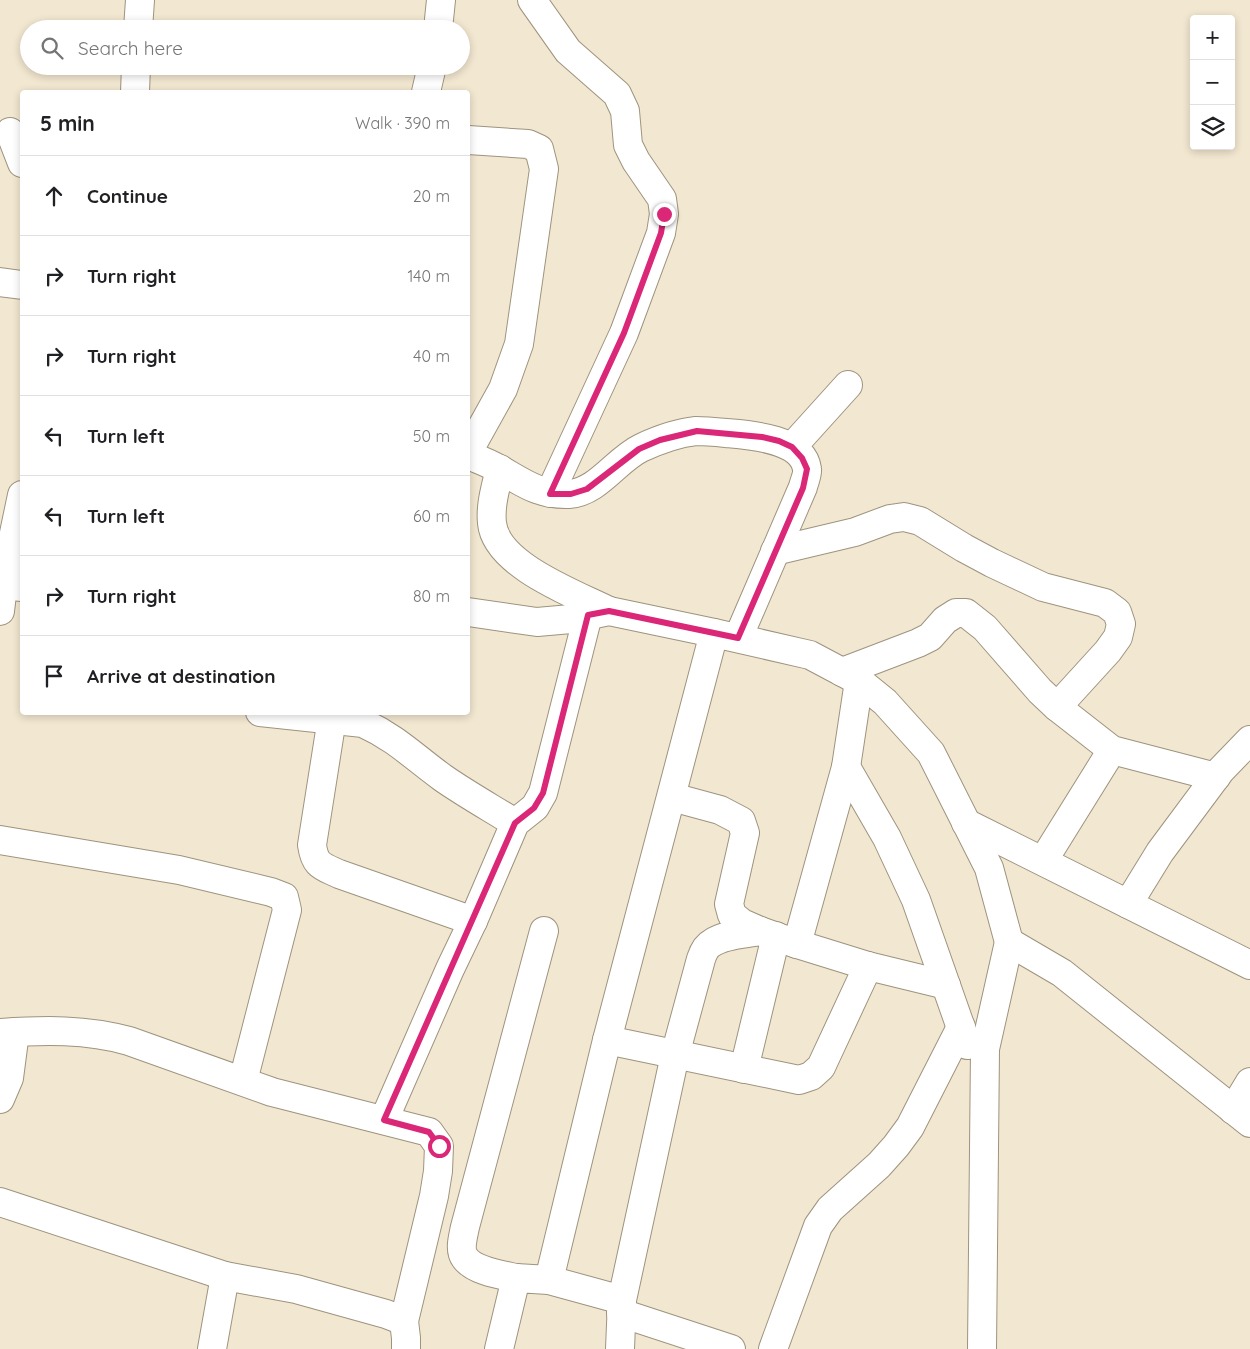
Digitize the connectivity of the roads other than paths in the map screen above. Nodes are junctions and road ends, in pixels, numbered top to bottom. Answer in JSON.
{"nodes":[{"id":1,"x":140,"y":0,"type":"edge"},
{"id":2,"x":441,"y":0,"type":"edge"},
{"id":3,"x":532,"y":0,"type":"edge"},
{"id":4,"x":139,"y":20,"type":"edge"},
{"id":5,"x":439,"y":20,"type":"edge"},
{"id":6,"x":136,"y":75,"type":"edge"},
{"id":7,"x":430,"y":75,"type":"edge"},
{"id":8,"x":135,"y":90,"type":"edge"},
{"id":9,"x":426,"y":90,"type":"edge"},
{"id":10,"x":11,"y":132,"type":"edge"},
{"id":11,"x":470,"y":140,"type":"edge"},
{"id":12,"x":20,"y":157,"type":"edge"},
{"id":13,"x":0,"y":282,"type":"edge"},
{"id":14,"x":20,"y":285,"type":"edge"},
{"id":15,"x":848,"y":385,"type":"dead end"},
{"id":16,"x":792,"y":447,"type":"junction"},
{"id":17,"x":470,"y":450,"type":"edge"},
{"id":18,"x":470,"y":455,"type":"edge"},
{"id":19,"x":500,"y":469,"type":"junction"},
{"id":20,"x":550,"y":494,"type":"junction"},
{"id":21,"x":20,"y":507,"type":"edge"},
{"id":22,"x":776,"y":551,"type":"junction"},
{"id":23,"x":6,"y":592,"type":"edge"},
{"id":24,"x":470,"y":612,"type":"edge"},
{"id":25,"x":598,"y":613,"type":"junction"},
{"id":26,"x":726,"y":635,"type":"junction"},
{"id":27,"x":850,"y":676,"type":"junction"},
{"id":28,"x":1057,"y":707,"type":"junction"},
{"id":29,"x":314,"y":715,"type":"edge"},
{"id":30,"x":332,"y":716,"type":"edge"},
{"id":31,"x":1250,"y":740,"type":"edge"},
{"id":32,"x":1112,"y":750,"type":"junction"},
{"id":33,"x":846,"y":768,"type":"junction"},
{"id":34,"x":1216,"y":777,"type":"junction"},
{"id":35,"x":672,"y":797,"type":"junction"},
{"id":36,"x":515,"y":823,"type":"junction"},
{"id":37,"x":966,"y":823,"type":"junction"},
{"id":38,"x":0,"y":840,"type":"edge"},
{"id":39,"x":1043,"y":861,"type":"junction"},
{"id":40,"x":1128,"y":904,"type":"junction"},
{"id":41,"x":473,"y":922,"type":"junction"},
{"id":42,"x":544,"y":931,"type":"dead end"},
{"id":43,"x":777,"y":937,"type":"junction"},
{"id":44,"x":1008,"y":942,"type":"junction"},
{"id":45,"x":1248,"y":960,"type":"edge"},
{"id":46,"x":868,"y":966,"type":"junction"},
{"id":47,"x":946,"y":985,"type":"junction"},
{"id":48,"x":961,"y":1028,"type":"junction"},
{"id":49,"x":7,"y":1033,"type":"edge"},
{"id":50,"x":607,"y":1040,"type":"junction"},
{"id":51,"x":675,"y":1055,"type":"junction"},
{"id":52,"x":744,"y":1070,"type":"junction"},
{"id":53,"x":243,"y":1081,"type":"junction"},
{"id":54,"x":1250,"y":1082,"type":"edge"},
{"id":55,"x":0,"y":1099,"type":"edge"},
{"id":56,"x":985,"y":1105,"type":"junction"},
{"id":57,"x":1241,"y":1117,"type":"edge"},
{"id":58,"x":384,"y":1120,"type":"junction"},
{"id":59,"x":0,"y":1202,"type":"edge"},
{"id":60,"x":225,"y":1276,"type":"junction"},
{"id":61,"x":516,"y":1278,"type":"junction"},
{"id":62,"x":549,"y":1280,"type":"junction"},
{"id":63,"x":622,"y":1307,"type":"junction"},
{"id":64,"x":404,"y":1321,"type":"junction"},
{"id":65,"x":212,"y":1349,"type":"edge"},
{"id":66,"x":406,"y":1349,"type":"edge"},
{"id":67,"x":499,"y":1349,"type":"edge"},
{"id":68,"x":620,"y":1349,"type":"edge"},
{"id":69,"x":731,"y":1349,"type":"edge"},
{"id":70,"x":773,"y":1349,"type":"edge"},
{"id":71,"x":982,"y":1349,"type":"edge"}],
"edges":[{"from":1,"to":4,"type":"street"},
{"from":2,"to":5,"type":"street"},
{"from":3,"to":20,"type":"street"},
{"from":6,"to":8,"type":"street"},
{"from":7,"to":9,"type":"street"},
{"from":10,"to":12,"type":"street"},
{"from":11,"to":17,"type":"street"},
{"from":13,"to":14,"type":"street"},
{"from":15,"to":16,"type":"street"},
{"from":16,"to":20,"type":"street"},
{"from":16,"to":22,"type":"street"},
{"from":18,"to":19,"type":"street"},
{"from":19,"to":20,"type":"street"},
{"from":19,"to":25,"type":"street"},
{"from":21,"to":23,"type":"street"},
{"from":22,"to":26,"type":"street"},
{"from":22,"to":28,"type":"street"},
{"from":24,"to":25,"type":"street"},
{"from":25,"to":26,"type":"street"},
{"from":25,"to":36,"type":"street"},
{"from":26,"to":27,"type":"street"},
{"from":26,"to":35,"type":"street"},
{"from":27,"to":28,"type":"street"},
{"from":27,"to":33,"type":"street"},
{"from":27,"to":37,"type":"street"},
{"from":28,"to":32,"type":"street"},
{"from":29,"to":30,"type":"street"},
{"from":30,"to":36,"type":"street"},
{"from":30,"to":41,"type":"street"},
{"from":31,"to":34,"type":"street"},
{"from":32,"to":34,"type":"street"},
{"from":32,"to":39,"type":"street"},
{"from":33,"to":43,"type":"street"},
{"from":33,"to":47,"type":"street"},
{"from":34,"to":40,"type":"street"},
{"from":35,"to":43,"type":"street"},
{"from":35,"to":50,"type":"street"},
{"from":36,"to":41,"type":"street"},
{"from":37,"to":39,"type":"street"},
{"from":37,"to":44,"type":"street"},
{"from":38,"to":53,"type":"street"},
{"from":39,"to":40,"type":"street"},
{"from":40,"to":45,"type":"street"},
{"from":41,"to":58,"type":"street"},
{"from":42,"to":61,"type":"street"},
{"from":43,"to":46,"type":"street"},
{"from":43,"to":51,"type":"street"},
{"from":43,"to":52,"type":"street"},
{"from":44,"to":56,"type":"street"},
{"from":44,"to":57,"type":"street"},
{"from":46,"to":47,"type":"street"},
{"from":46,"to":52,"type":"street"},
{"from":47,"to":48,"type":"street"},
{"from":48,"to":56,"type":"street"},
{"from":48,"to":70,"type":"street"},
{"from":49,"to":53,"type":"street"},
{"from":49,"to":55,"type":"street"},
{"from":50,"to":51,"type":"street"},
{"from":50,"to":62,"type":"street"},
{"from":51,"to":52,"type":"street"},
{"from":51,"to":63,"type":"street"},
{"from":53,"to":58,"type":"street"},
{"from":54,"to":57,"type":"street"},
{"from":56,"to":71,"type":"street"},
{"from":58,"to":64,"type":"street"},
{"from":59,"to":60,"type":"street"},
{"from":60,"to":64,"type":"street"},
{"from":60,"to":65,"type":"street"},
{"from":61,"to":62,"type":"street"},
{"from":61,"to":67,"type":"street"},
{"from":62,"to":63,"type":"street"},
{"from":63,"to":68,"type":"street"},
{"from":63,"to":69,"type":"street"},
{"from":64,"to":66,"type":"street"}]}
